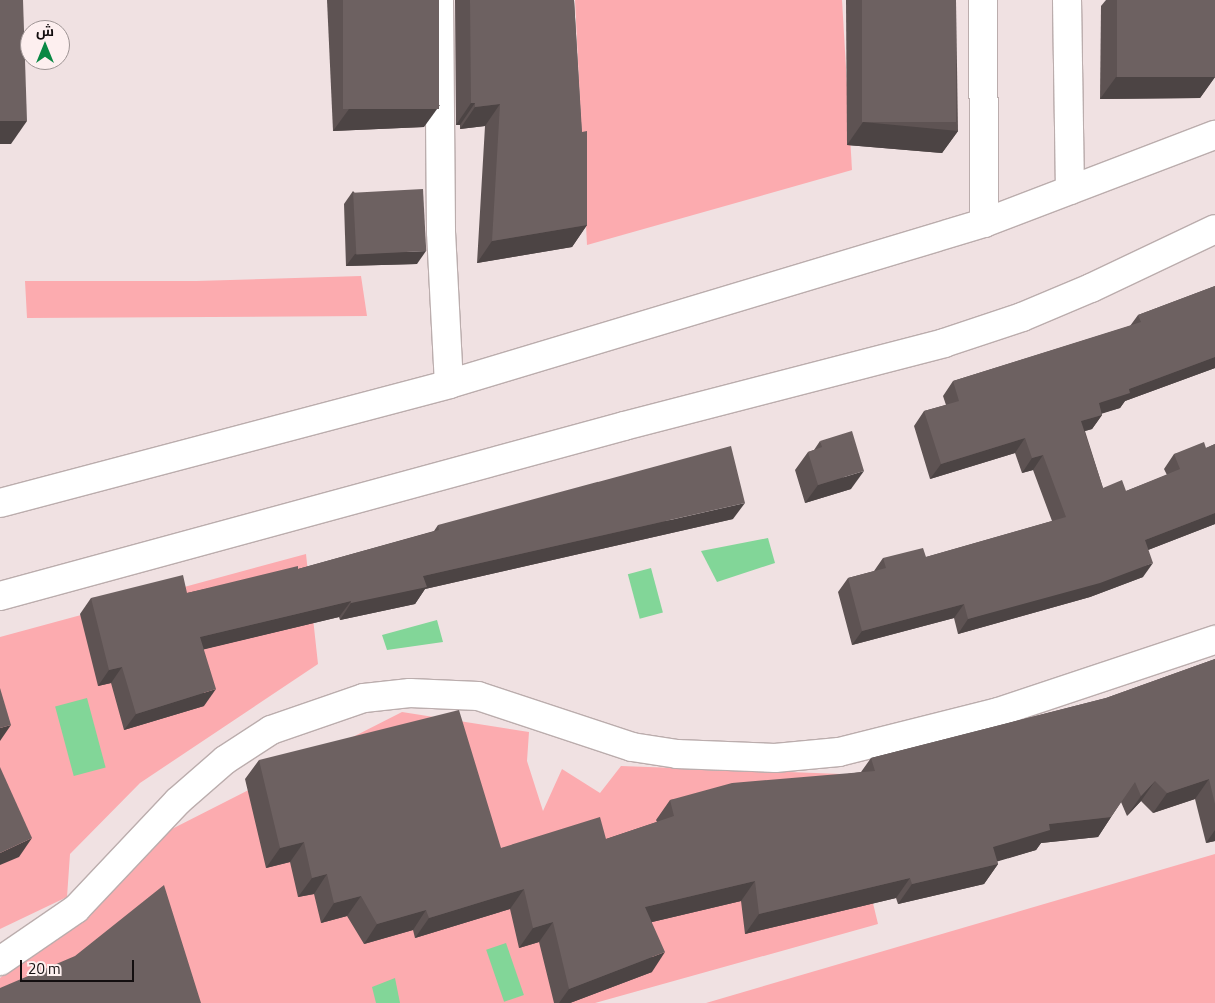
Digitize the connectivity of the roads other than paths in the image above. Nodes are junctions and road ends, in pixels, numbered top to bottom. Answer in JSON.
{"nodes":[{"id":1,"x":439,"y":0,"type":"edge"},
{"id":2,"x":983,"y":0,"type":"edge"},
{"id":3,"x":1067,"y":0,"type":"edge"},
{"id":4,"x":1215,"y":135,"type":"edge"},
{"id":5,"x":1070,"y":190,"type":"junction"},
{"id":6,"x":984,"y":223,"type":"junction"},
{"id":7,"x":1215,"y":228,"type":"edge"},
{"id":8,"x":449,"y":384,"type":"junction"},
{"id":9,"x":0,"y":503,"type":"edge"},
{"id":10,"x":0,"y":596,"type":"edge"},
{"id":11,"x":1215,"y":640,"type":"edge"},
{"id":12,"x":0,"y":961,"type":"edge"}],
"edges":[{"from":1,"to":8,"type":"street"},
{"from":2,"to":6,"type":"street"},
{"from":3,"to":5,"type":"street"},
{"from":4,"to":5,"type":"street"},
{"from":5,"to":6,"type":"street"},
{"from":6,"to":8,"type":"street"},
{"from":7,"to":10,"type":"street"},
{"from":8,"to":9,"type":"street"},
{"from":11,"to":12,"type":"street"}]}
